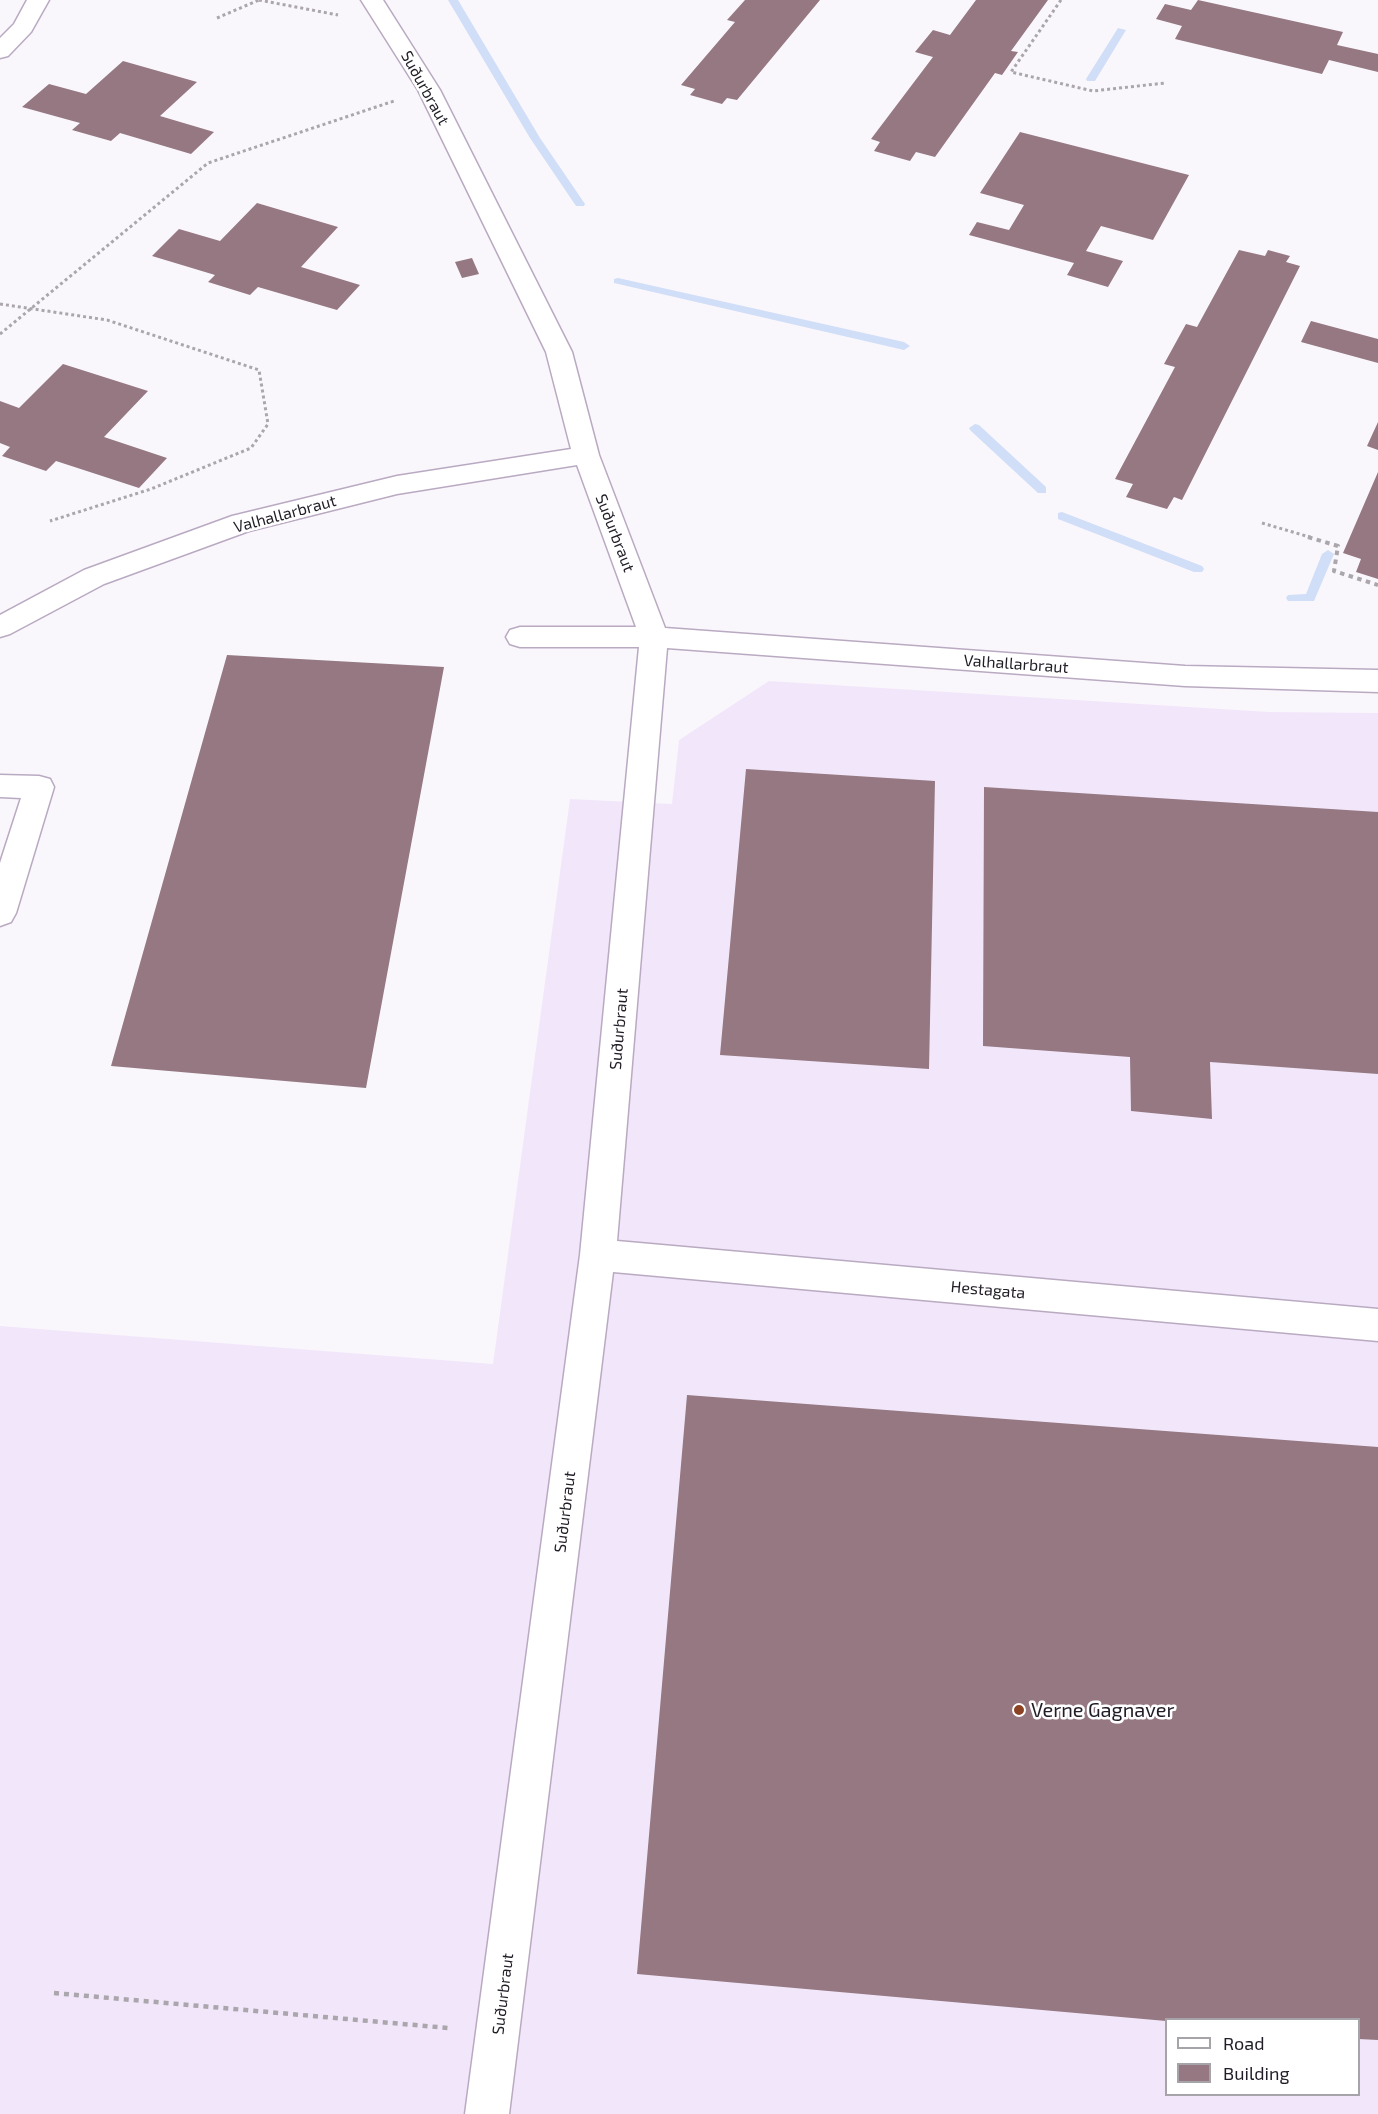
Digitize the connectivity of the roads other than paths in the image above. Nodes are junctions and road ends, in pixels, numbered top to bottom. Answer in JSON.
{"nodes":[{"id":1,"x":38,"y":0,"type":"edge"},
{"id":2,"x":372,"y":0,"type":"edge"},
{"id":3,"x":0,"y":51,"type":"edge"},
{"id":4,"x":586,"y":455,"type":"junction"},
{"id":5,"x":0,"y":627,"type":"edge"},
{"id":6,"x":654,"y":637,"type":"junction"},
{"id":7,"x":520,"y":638,"type":"dead end"},
{"id":8,"x":1378,"y":681,"type":"edge"},
{"id":9,"x":0,"y":786,"type":"edge"},
{"id":10,"x":0,"y":913,"type":"edge"},
{"id":11,"x":598,"y":1255,"type":"junction"},
{"id":12,"x":1378,"y":1324,"type":"edge"},
{"id":13,"x":487,"y":2114,"type":"edge"}],
"edges":[{"from":1,"to":3,"type":"street"},
{"from":2,"to":4,"type":"street","name":"Suðurbraut"},
{"from":4,"to":5,"type":"street","name":"Valhallarbraut"},
{"from":4,"to":6,"type":"street","name":"Suðurbraut"},
{"from":6,"to":7,"type":"street","name":"Valhallarbraut"},
{"from":6,"to":8,"type":"street","name":"Valhallarbraut"},
{"from":6,"to":11,"type":"street","name":"Suðurbraut"},
{"from":9,"to":10,"type":"street"},
{"from":11,"to":12,"type":"street","name":"Hestagata"},
{"from":11,"to":13,"type":"street","name":"Suðurbraut"}]}
